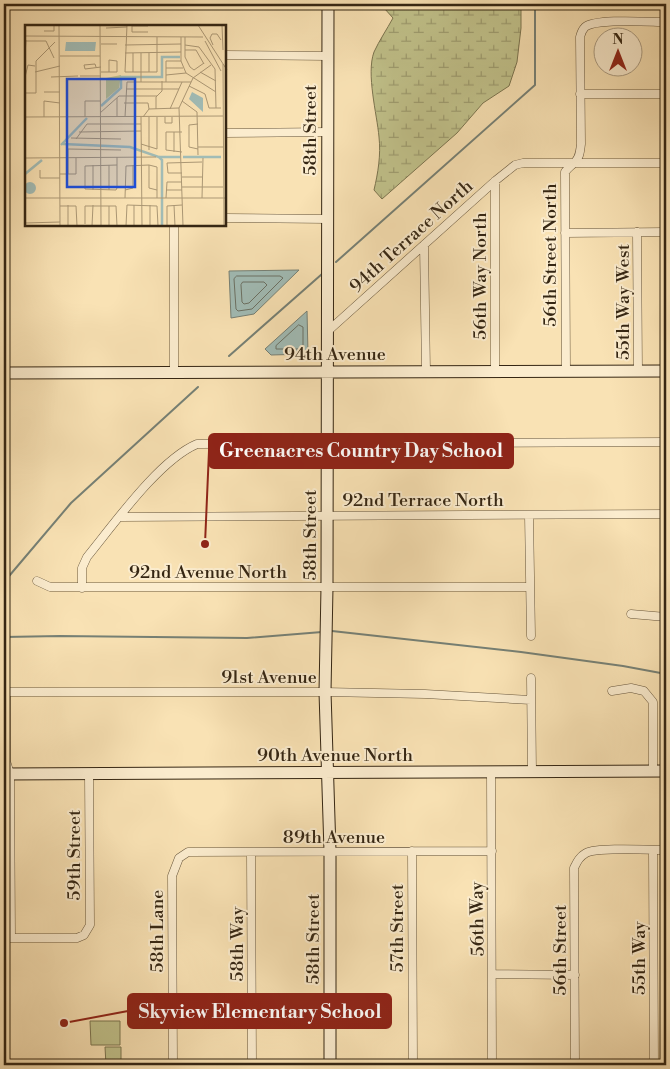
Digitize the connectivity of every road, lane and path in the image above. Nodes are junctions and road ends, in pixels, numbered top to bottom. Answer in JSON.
{"nodes":[{"id":1,"x":328,"y":4,"type":"edge"},
{"id":2,"x":666,"y":22,"type":"edge"},
{"id":3,"x":226,"y":55,"type":"edge"},
{"id":4,"x":328,"y":56,"type":"junction"},
{"id":5,"x":580,"y":94,"type":"junction"},
{"id":6,"x":666,"y":94,"type":"edge"},
{"id":7,"x":328,"y":132,"type":"junction"},
{"id":8,"x":226,"y":133,"type":"edge"},
{"id":9,"x":574,"y":163,"type":"junction"},
{"id":10,"x":666,"y":163,"type":"edge"},
{"id":11,"x":495,"y":181,"type":"junction"},
{"id":12,"x":226,"y":218,"type":"edge"},
{"id":13,"x":328,"y":219,"type":"junction"},
{"id":14,"x":174,"y":226,"type":"edge"},
{"id":15,"x":637,"y":232,"type":"junction"},
{"id":16,"x":666,"y":232,"type":"edge"},
{"id":17,"x":565,"y":233,"type":"junction"},
{"id":18,"x":424,"y":246,"type":"junction"},
{"id":19,"x":328,"y":330,"type":"junction"},
{"id":20,"x":666,"y":370,"type":"edge"},
{"id":21,"x":328,"y":371,"type":"junction"},
{"id":22,"x":426,"y":371,"type":"junction"},
{"id":23,"x":495,"y":371,"type":"junction"},
{"id":24,"x":566,"y":371,"type":"junction"},
{"id":25,"x":638,"y":371,"type":"junction"},
{"id":26,"x":174,"y":372,"type":"junction"},
{"id":27,"x":4,"y":373,"type":"edge"},
{"id":28,"x":666,"y":442,"type":"edge"},
{"id":29,"x":327,"y":443,"type":"junction"},
{"id":30,"x":666,"y":514,"type":"edge"},
{"id":31,"x":529,"y":515,"type":"junction"},
{"id":32,"x":327,"y":516,"type":"junction"},
{"id":33,"x":120,"y":517,"type":"junction"},
{"id":34,"x":37,"y":581,"type":"dead end"},
{"id":35,"x":530,"y":586,"type":"junction"},
{"id":36,"x":327,"y":587,"type":"junction"},
{"id":37,"x":82,"y":588,"type":"junction"},
{"id":38,"x":631,"y":614,"type":"dead end"},
{"id":39,"x":666,"y":617,"type":"edge"},
{"id":40,"x":531,"y":636,"type":"dead end"},
{"id":41,"x":531,"y":678,"type":"dead end"},
{"id":42,"x":612,"y":691,"type":"dead end"},
{"id":43,"x":325,"y":692,"type":"junction"},
{"id":44,"x":531,"y":700,"type":"junction"},
{"id":45,"x":653,"y":771,"type":"junction"},
{"id":46,"x":666,"y":771,"type":"edge"},
{"id":47,"x":491,"y":772,"type":"junction"},
{"id":48,"x":532,"y":772,"type":"junction"},
{"id":49,"x":328,"y":773,"type":"junction"},
{"id":50,"x":7,"y":774,"type":"edge"},
{"id":51,"x":89,"y":774,"type":"junction"},
{"id":52,"x":653,"y":850,"type":"junction"},
{"id":53,"x":666,"y":850,"type":"edge"},
{"id":54,"x":330,"y":851,"type":"junction"},
{"id":55,"x":492,"y":851,"type":"junction"},
{"id":56,"x":251,"y":852,"type":"junction"},
{"id":57,"x":412,"y":852,"type":"junction"},
{"id":58,"x":179,"y":858,"type":"joint"},
{"id":59,"x":7,"y":938,"type":"edge"},
{"id":60,"x":493,"y":974,"type":"junction"},
{"id":61,"x":575,"y":976,"type":"junction"},
{"id":62,"x":173,"y":1065,"type":"edge"},
{"id":63,"x":252,"y":1065,"type":"edge"},
{"id":64,"x":330,"y":1065,"type":"edge"},
{"id":65,"x":413,"y":1065,"type":"edge"},
{"id":66,"x":492,"y":1065,"type":"edge"},
{"id":67,"x":575,"y":1065,"type":"edge"},
{"id":68,"x":654,"y":1065,"type":"edge"}],
"edges":[{"from":1,"to":4,"type":"street","name":"58th Street"},
{"from":2,"to":5,"type":"street","name":"56th Street North"},
{"from":3,"to":4,"type":"street"},
{"from":4,"to":7,"type":"street","name":"58th Street"},
{"from":5,"to":6,"type":"street"},
{"from":5,"to":9,"type":"street","name":"56th Street North"},
{"from":7,"to":8,"type":"street"},
{"from":7,"to":13,"type":"street","name":"58th Street"},
{"from":9,"to":10,"type":"street"},
{"from":9,"to":11,"type":"street","name":"94th Terrace North"},
{"from":9,"to":17,"type":"street","name":"56th Street North"},
{"from":11,"to":18,"type":"street","name":"94th Terrace North"},
{"from":11,"to":23,"type":"street","name":"56th Way North"},
{"from":12,"to":13,"type":"street"},
{"from":13,"to":19,"type":"street","name":"58th Street"},
{"from":14,"to":26,"type":"street"},
{"from":15,"to":16,"type":"street"},
{"from":15,"to":17,"type":"street"},
{"from":15,"to":25,"type":"street","name":"55th Way West"},
{"from":17,"to":24,"type":"street","name":"56th Street North"},
{"from":18,"to":19,"type":"street","name":"94th Terrace North"},
{"from":18,"to":22,"type":"street"},
{"from":19,"to":21,"type":"street","name":"58th Street"},
{"from":20,"to":25,"type":"street","name":"94th Avenue"},
{"from":21,"to":22,"type":"street","name":"94th Avenue"},
{"from":21,"to":26,"type":"street","name":"94th Avenue"},
{"from":21,"to":29,"type":"street","name":"58th Street"},
{"from":22,"to":23,"type":"street","name":"94th Avenue"},
{"from":23,"to":24,"type":"street","name":"94th Avenue"},
{"from":24,"to":25,"type":"street","name":"94th Avenue"},
{"from":26,"to":27,"type":"street","name":"94th Avenue"},
{"from":28,"to":29,"type":"street"},
{"from":29,"to":32,"type":"street","name":"58th Street"},
{"from":29,"to":33,"type":"street"},
{"from":30,"to":31,"type":"street","name":"92nd Terrace North"},
{"from":31,"to":32,"type":"street","name":"92nd Terrace North"},
{"from":31,"to":35,"type":"street"},
{"from":32,"to":33,"type":"street","name":"92nd Terrace North"},
{"from":32,"to":36,"type":"street","name":"58th Street"},
{"from":33,"to":37,"type":"street"},
{"from":34,"to":37,"type":"street","name":"92nd Avenue North"},
{"from":35,"to":36,"type":"street","name":"92nd Avenue North"},
{"from":35,"to":40,"type":"street"},
{"from":36,"to":37,"type":"street","name":"92nd Avenue North"},
{"from":36,"to":43,"type":"street","name":"58th Street"},
{"from":38,"to":39,"type":"street"},
{"from":41,"to":44,"type":"street"},
{"from":42,"to":45,"type":"street"},
{"from":43,"to":44,"type":"street","name":"91st Avenue"},
{"from":43,"to":49,"type":"street","name":"58th Street"},
{"from":43,"to":50,"type":"street","name":"91st Avenue"},
{"from":44,"to":48,"type":"street"},
{"from":45,"to":46,"type":"street","name":"90th Avenue North"},
{"from":45,"to":48,"type":"street","name":"90th Avenue North"},
{"from":47,"to":48,"type":"street","name":"90th Avenue North"},
{"from":47,"to":49,"type":"street","name":"90th Avenue North"},
{"from":47,"to":55,"type":"street","name":"56th Way"},
{"from":49,"to":51,"type":"street","name":"90th Avenue North"},
{"from":49,"to":54,"type":"street","name":"58th Street"},
{"from":50,"to":51,"type":"street","name":"90th Avenue North"},
{"from":50,"to":59,"type":"street"},
{"from":51,"to":59,"type":"street","name":"59th Street"},
{"from":52,"to":53,"type":"street"},
{"from":52,"to":61,"type":"street","name":"56th Street"},
{"from":52,"to":68,"type":"street","name":"55th Way"},
{"from":54,"to":56,"type":"street","name":"89th Avenue"},
{"from":54,"to":57,"type":"street","name":"89th Avenue"},
{"from":54,"to":64,"type":"street","name":"58th Street"},
{"from":55,"to":57,"type":"street","name":"89th Avenue"},
{"from":55,"to":60,"type":"street","name":"56th Way"},
{"from":56,"to":58,"type":"street","name":"89th Avenue"},
{"from":56,"to":63,"type":"street","name":"58th Way"},
{"from":57,"to":65,"type":"street","name":"57th Street"},
{"from":58,"to":62,"type":"street","name":"58th Lane"},
{"from":60,"to":61,"type":"street"},
{"from":60,"to":66,"type":"street","name":"56th Way"},
{"from":61,"to":67,"type":"street","name":"56th Street"}]}
